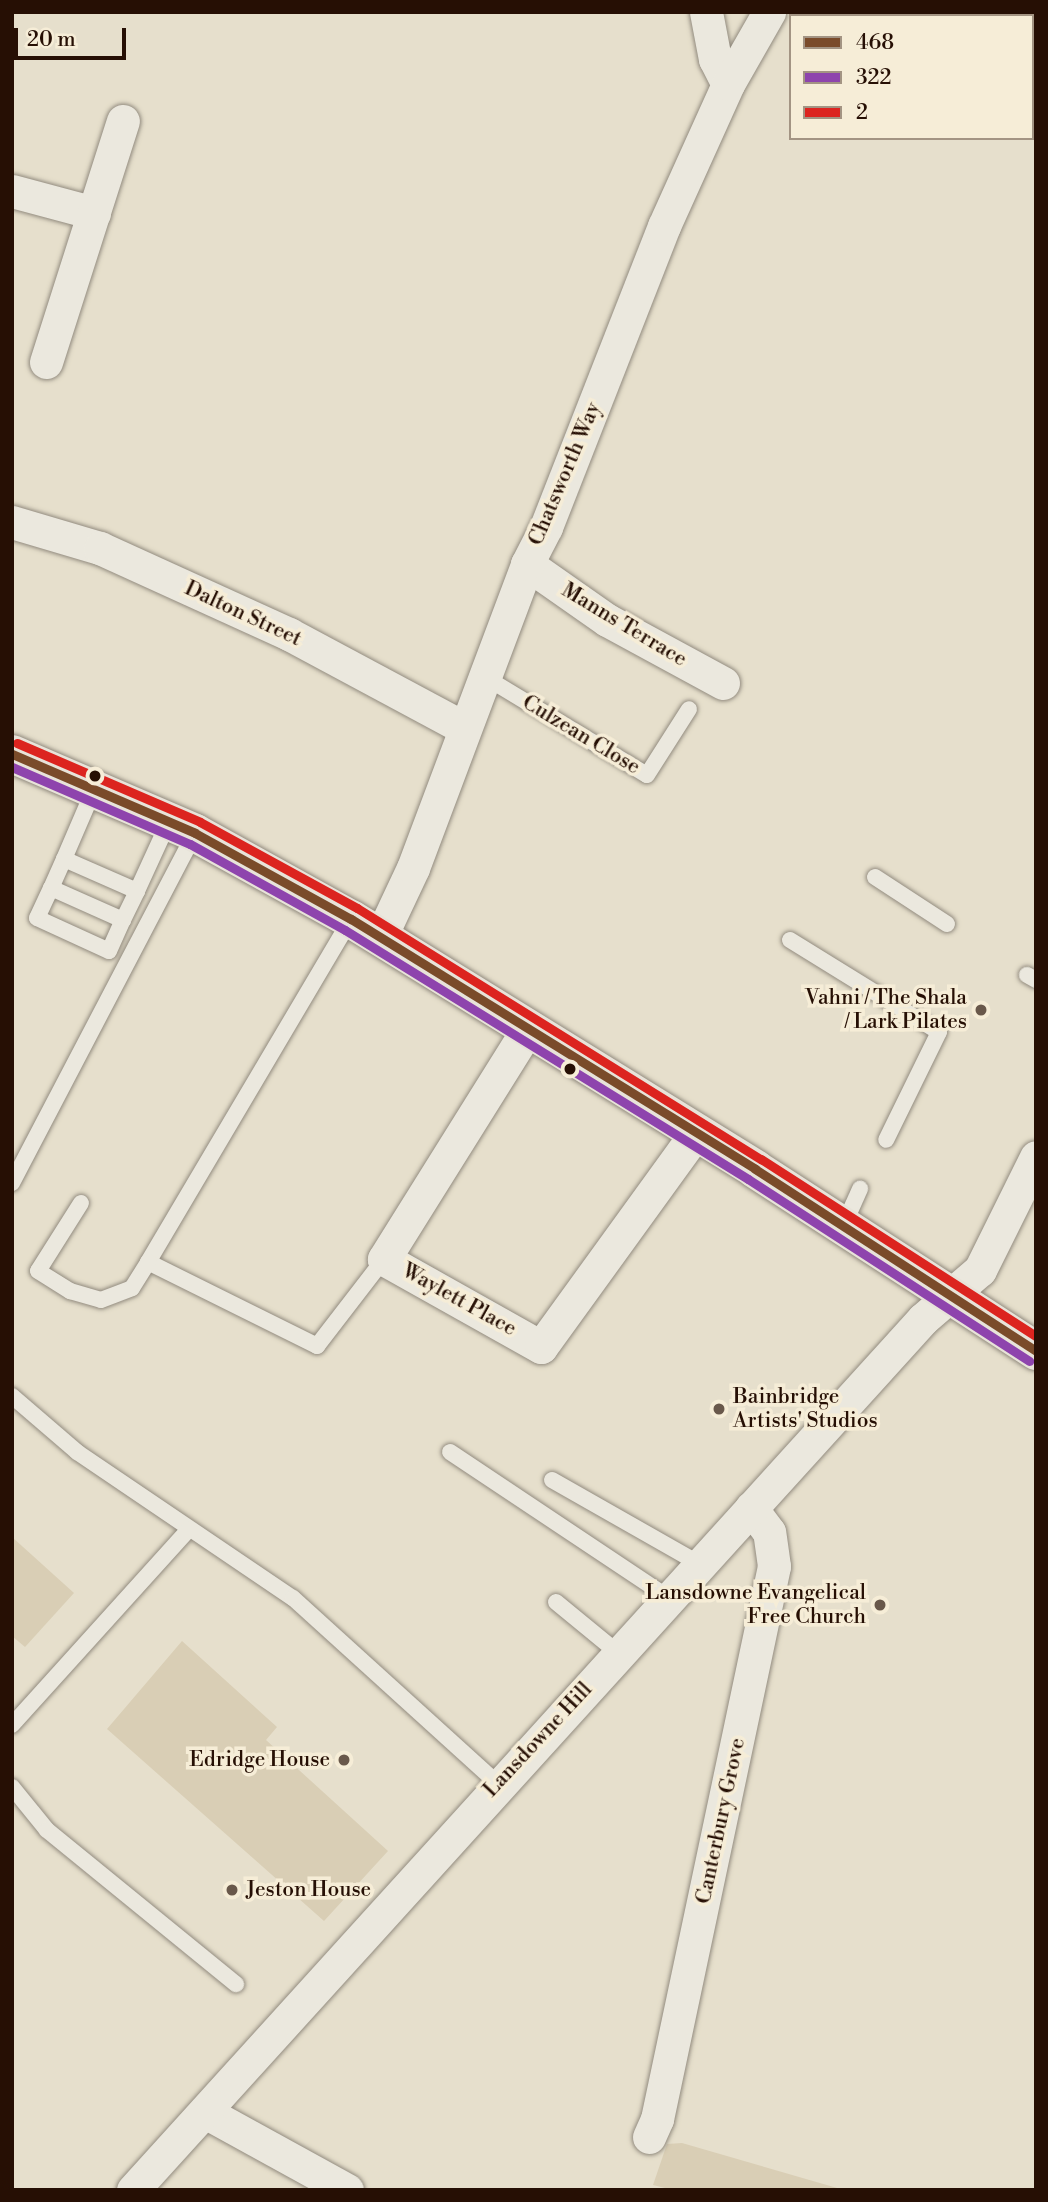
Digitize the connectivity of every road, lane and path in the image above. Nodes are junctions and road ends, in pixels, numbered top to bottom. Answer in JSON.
{"nodes":[{"id":1,"x":706,"y":12,"type":"edge"},
{"id":2,"x":769,"y":12,"type":"edge"},
{"id":3,"x":728,"y":84,"type":"junction"},
{"id":4,"x":123,"y":121,"type":"dead end"},
{"id":5,"x":12,"y":191,"type":"edge"},
{"id":6,"x":94,"y":213,"type":"junction"},
{"id":7,"x":46,"y":362,"type":"dead end"},
{"id":8,"x":12,"y":522,"type":"edge"},
{"id":9,"x":527,"y":564,"type":"junction"},
{"id":10,"x":485,"y":677,"type":"junction"},
{"id":11,"x":723,"y":683,"type":"dead end"},
{"id":12,"x":689,"y":709,"type":"dead end"},
{"id":13,"x":464,"y":728,"type":"junction"},
{"id":14,"x":12,"y":754,"type":"edge"},
{"id":15,"x":96,"y":787,"type":"junction"},
{"id":16,"x":182,"y":827,"type":"junction"},
{"id":17,"x":64,"y":859,"type":"junction"},
{"id":18,"x":875,"y":877,"type":"dead end"},
{"id":19,"x":51,"y":888,"type":"junction"},
{"id":20,"x":137,"y":891,"type":"junction"},
{"id":21,"x":123,"y":920,"type":"junction"},
{"id":22,"x":947,"y":924,"type":"dead end"},
{"id":23,"x":366,"y":928,"type":"junction"},
{"id":24,"x":790,"y":940,"type":"dead end"},
{"id":25,"x":530,"y":1027,"type":"junction"},
{"id":26,"x":696,"y":1133,"type":"junction"},
{"id":27,"x":886,"y":1140,"type":"dead end"},
{"id":28,"x":1036,"y":1157,"type":"edge"},
{"id":29,"x":12,"y":1183,"type":"edge"},
{"id":30,"x":860,"y":1189,"type":"dead end"},
{"id":31,"x":81,"y":1203,"type":"dead end"},
{"id":32,"x":843,"y":1227,"type":"junction"},
{"id":33,"x":384,"y":1259,"type":"junction"},
{"id":34,"x":148,"y":1262,"type":"junction"},
{"id":35,"x":952,"y":1297,"type":"junction"},
{"id":36,"x":1036,"y":1351,"type":"edge"},
{"id":37,"x":12,"y":1396,"type":"edge"},
{"id":38,"x":450,"y":1452,"type":"dead end"},
{"id":39,"x":552,"y":1480,"type":"dead end"},
{"id":40,"x":751,"y":1508,"type":"junction"},
{"id":41,"x":189,"y":1529,"type":"junction"},
{"id":42,"x":700,"y":1564,"type":"junction"},
{"id":43,"x":669,"y":1598,"type":"junction"},
{"id":44,"x":556,"y":1602,"type":"dead end"},
{"id":45,"x":618,"y":1653,"type":"junction"},
{"id":46,"x":12,"y":1726,"type":"edge"},
{"id":47,"x":497,"y":1783,"type":"junction"},
{"id":48,"x":12,"y":1787,"type":"edge"},
{"id":49,"x":236,"y":1984,"type":"dead end"},
{"id":50,"x":208,"y":2124,"type":"junction"},
{"id":51,"x":649,"y":2137,"type":"dead end"},
{"id":52,"x":313,"y":2181,"type":"edge"},
{"id":53,"x":133,"y":2190,"type":"edge"},
{"id":54,"x":347,"y":2190,"type":"edge"}],
"edges":[{"from":1,"to":3,"type":"street"},
{"from":2,"to":3,"type":"street","name":"Chatsworth Way"},
{"from":3,"to":9,"type":"street","name":"Chatsworth Way"},
{"from":4,"to":6,"type":"street"},
{"from":5,"to":6,"type":"street"},
{"from":6,"to":7,"type":"street"},
{"from":8,"to":13,"type":"street","name":"Dalton Street"},
{"from":9,"to":10,"type":"street","name":"Chatsworth Way"},
{"from":9,"to":11,"type":"street","name":"Manns Terrace"},
{"from":10,"to":12,"type":"lane","name":"Culzean Close"},
{"from":10,"to":13,"type":"street","name":"Chatsworth Way"},
{"from":13,"to":23,"type":"street","name":"Chatsworth Way"},
{"from":14,"to":15,"type":"main road"},
{"from":15,"to":16,"type":"main road"},
{"from":15,"to":17,"type":"lane"},
{"from":16,"to":20,"type":"lane"},
{"from":16,"to":23,"type":"main road"},
{"from":16,"to":29,"type":"lane"},
{"from":17,"to":19,"type":"lane"},
{"from":17,"to":20,"type":"lane"},
{"from":18,"to":22,"type":"lane"},
{"from":19,"to":21,"type":"lane"},
{"from":19,"to":21,"type":"lane"},
{"from":20,"to":21,"type":"lane"},
{"from":23,"to":25,"type":"main road"},
{"from":23,"to":34,"type":"lane"},
{"from":24,"to":27,"type":"lane"},
{"from":25,"to":26,"type":"main road"},
{"from":25,"to":33,"type":"street","name":"Waylett Place"},
{"from":26,"to":32,"type":"main road"},
{"from":26,"to":33,"type":"street","name":"Waylett Place"},
{"from":28,"to":35,"type":"street","name":"Lansdowne Hill"},
{"from":30,"to":32,"type":"lane"},
{"from":31,"to":34,"type":"lane"},
{"from":32,"to":35,"type":"main road"},
{"from":33,"to":34,"type":"lane"},
{"from":35,"to":36,"type":"main road"},
{"from":35,"to":40,"type":"street","name":"Lansdowne Hill"},
{"from":37,"to":41,"type":"lane"},
{"from":38,"to":43,"type":"lane"},
{"from":39,"to":42,"type":"lane"},
{"from":40,"to":42,"type":"street","name":"Lansdowne Hill"},
{"from":40,"to":51,"type":"street","name":"Canterbury Grove"},
{"from":41,"to":46,"type":"lane"},
{"from":41,"to":47,"type":"lane"},
{"from":42,"to":43,"type":"street","name":"Lansdowne Hill"},
{"from":43,"to":45,"type":"street","name":"Lansdowne Hill"},
{"from":44,"to":45,"type":"lane"},
{"from":45,"to":47,"type":"street","name":"Lansdowne Hill"},
{"from":47,"to":50,"type":"street","name":"Lansdowne Hill"},
{"from":48,"to":49,"type":"lane"},
{"from":50,"to":52,"type":"street"},
{"from":50,"to":53,"type":"street","name":"Lansdowne Hill"},
{"from":52,"to":54,"type":"street"}]}
